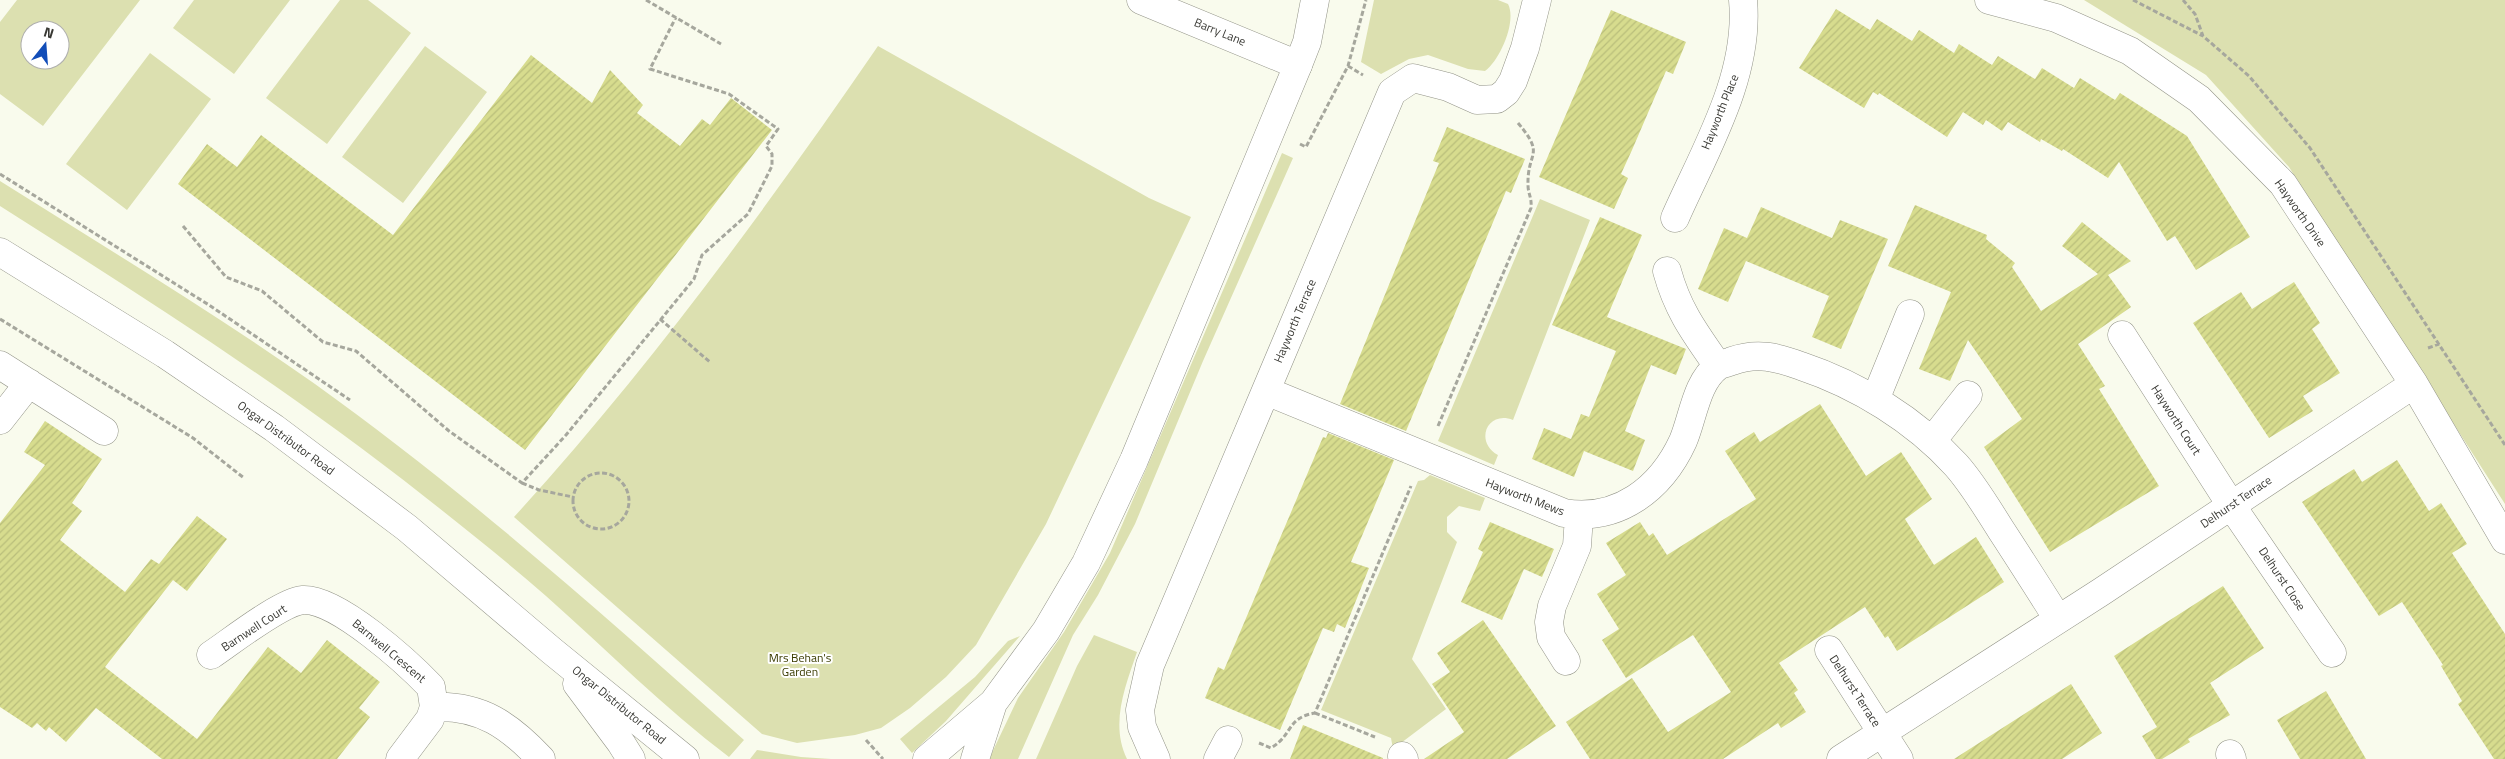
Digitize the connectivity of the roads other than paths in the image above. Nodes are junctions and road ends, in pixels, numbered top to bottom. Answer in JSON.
{"nodes":[{"id":1,"x":1141,"y":0,"type":"edge"},
{"id":2,"x":1315,"y":0,"type":"edge"},
{"id":3,"x":1537,"y":0,"type":"edge"},
{"id":4,"x":1743,"y":0,"type":"edge"},
{"id":5,"x":1989,"y":0,"type":"edge"},
{"id":6,"x":1298,"y":66,"type":"junction"},
{"id":7,"x":1675,"y":218,"type":"dead end"},
{"id":8,"x":0,"y":252,"type":"edge"},
{"id":9,"x":1667,"y":271,"type":"dead end"},
{"id":10,"x":1910,"y":314,"type":"dead end"},
{"id":11,"x":2122,"y":335,"type":"dead end"},
{"id":12,"x":0,"y":364,"type":"edge"},
{"id":13,"x":1718,"y":366,"type":"junction"},
{"id":14,"x":29,"y":383,"type":"junction"},
{"id":15,"x":2414,"y":384,"type":"junction"},
{"id":16,"x":1266,"y":391,"type":"junction"},
{"id":17,"x":1968,"y":394,"type":"dead end"},
{"id":18,"x":1875,"y":400,"type":"junction"},
{"id":19,"x":0,"y":420,"type":"edge"},
{"id":20,"x":104,"y":432,"type":"dead end"},
{"id":21,"x":1932,"y":440,"type":"junction"},
{"id":22,"x":2231,"y":505,"type":"junction"},
{"id":23,"x":1579,"y":516,"type":"junction"},
{"id":24,"x":2505,"y":540,"type":"edge"},
{"id":25,"x":326,"y":604,"type":"joint"},
{"id":26,"x":2058,"y":619,"type":"junction"},
{"id":27,"x":1828,"y":650,"type":"dead end"},
{"id":28,"x":552,"y":651,"type":"junction"},
{"id":29,"x":2332,"y":653,"type":"dead end"},
{"id":30,"x":211,"y":655,"type":"dead end"},
{"id":31,"x":1566,"y":661,"type":"dead end"},
{"id":32,"x":993,"y":702,"type":"junction"},
{"id":33,"x":434,"y":707,"type":"junction"},
{"id":34,"x":1882,"y":732,"type":"junction"},
{"id":35,"x":400,"y":759,"type":"edge"},
{"id":36,"x":541,"y":759,"type":"edge"},
{"id":37,"x":631,"y":759,"type":"edge"},
{"id":38,"x":686,"y":759,"type":"edge"},
{"id":39,"x":927,"y":759,"type":"edge"},
{"id":40,"x":976,"y":759,"type":"edge"},
{"id":41,"x":1156,"y":759,"type":"edge"},
{"id":42,"x":1841,"y":759,"type":"edge"},
{"id":43,"x":1899,"y":759,"type":"edge"}],
"edges":[{"from":1,"to":6,"type":"street","name":"Barry Lane"},
{"from":2,"to":6,"type":"street"},
{"from":3,"to":16,"type":"street","name":"Hayworth Terrace"},
{"from":4,"to":7,"type":"street","name":"Hayworth Place"},
{"from":5,"to":15,"type":"street","name":"Hayworth Drive"},
{"from":6,"to":32,"type":"street"},
{"from":8,"to":28,"type":"street","name":"Ongar Distributor Road"},
{"from":9,"to":13,"type":"street"},
{"from":10,"to":18,"type":"street"},
{"from":11,"to":22,"type":"street","name":"Hayworth Court"},
{"from":12,"to":14,"type":"street"},
{"from":13,"to":18,"type":"street"},
{"from":13,"to":23,"type":"street","name":"Hayworth Mews"},
{"from":14,"to":19,"type":"street"},
{"from":14,"to":20,"type":"street"},
{"from":15,"to":22,"type":"street","name":"Delhurst Terrace"},
{"from":15,"to":24,"type":"street","name":"Hayworth Drive"},
{"from":16,"to":23,"type":"street","name":"Hayworth Mews"},
{"from":16,"to":41,"type":"street","name":"Hayworth Terrace"},
{"from":17,"to":21,"type":"street"},
{"from":18,"to":21,"type":"street"},
{"from":21,"to":26,"type":"street"},
{"from":22,"to":26,"type":"street","name":"Delhurst Terrace"},
{"from":22,"to":29,"type":"street","name":"Delhurst Close"},
{"from":23,"to":31,"type":"street"},
{"from":25,"to":30,"type":"street","name":"Barnwell Court"},
{"from":25,"to":33,"type":"street","name":"Barnwell Crescent"},
{"from":26,"to":34,"type":"street","name":"Delhurst Terrace"},
{"from":27,"to":34,"type":"street","name":"Delhurst Terrace"},
{"from":28,"to":37,"type":"street","name":"Ongar Distributor Road"},
{"from":28,"to":38,"type":"street","name":"Ongar Distributor Road"},
{"from":32,"to":39,"type":"street"},
{"from":32,"to":40,"type":"street"},
{"from":33,"to":35,"type":"street"},
{"from":33,"to":36,"type":"street"},
{"from":34,"to":42,"type":"street","name":"Delhurst Terrace"},
{"from":34,"to":43,"type":"street","name":"Delhurst Terrace"}]}
